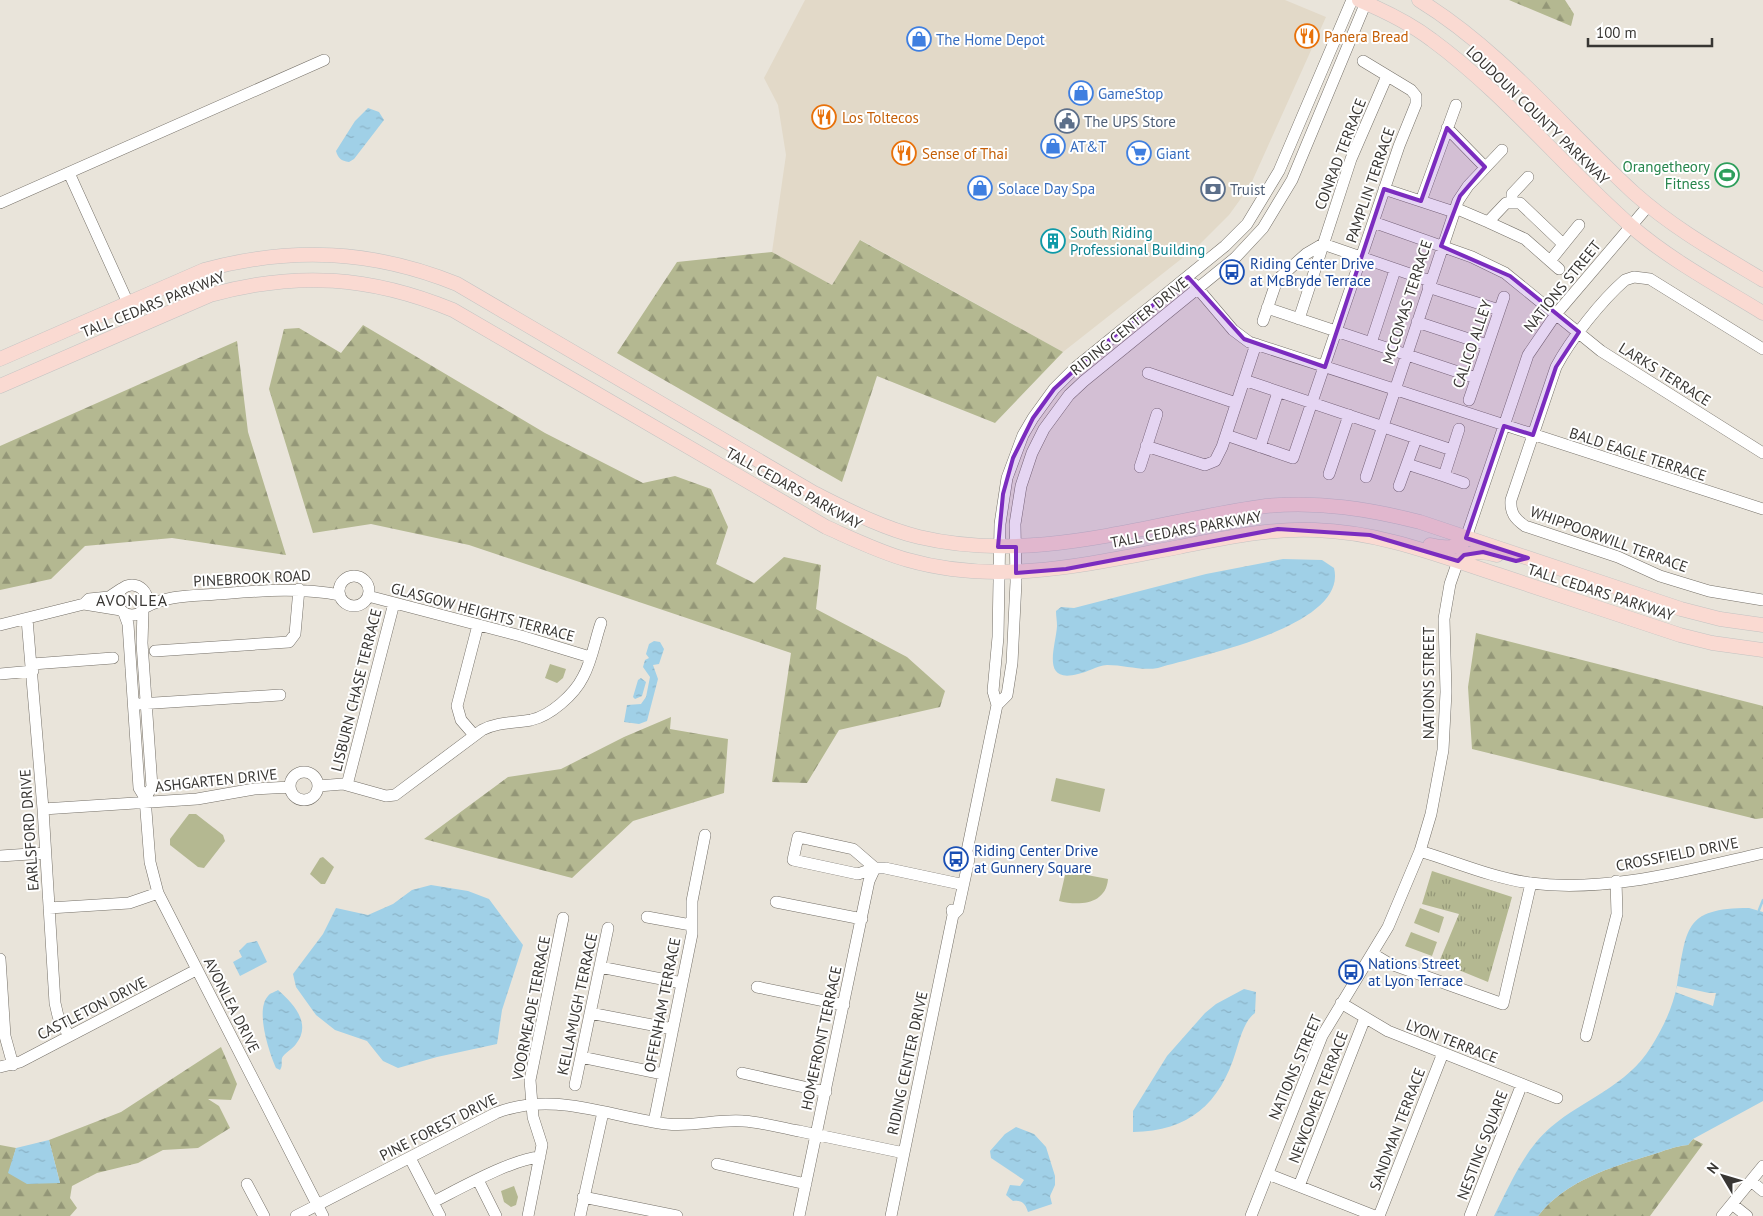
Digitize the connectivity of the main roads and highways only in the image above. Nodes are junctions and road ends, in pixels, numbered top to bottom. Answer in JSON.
{"nodes":[{"id":1,"x":1419,"y":0,"type":"edge"},
{"id":2,"x":1364,"y":1,"type":"edge"},
{"id":3,"x":1763,"y":280,"type":"edge"},
{"id":4,"x":1763,"y":314,"type":"edge"},
{"id":5,"x":0,"y":359,"type":"edge"},
{"id":6,"x":0,"y":386,"type":"edge"},
{"id":7,"x":1466,"y":538,"type":"junction"},
{"id":8,"x":1391,"y":540,"type":"junction"},
{"id":9,"x":1528,"y":558,"type":"junction"},
{"id":10,"x":1458,"y":561,"type":"junction"},
{"id":11,"x":1763,"y":625,"type":"edge"},
{"id":12,"x":1763,"y":650,"type":"edge"}],
"edges":[{"from":1,"to":3,"type":"main road","name":"LOUDOUN COUNTY PARKWAY"},
{"from":2,"to":4,"type":"main road","name":"LOUDOUN COUNTY PARKWAY"},
{"from":5,"to":7,"type":"main road","name":"TALL CEDARS PARKWAY"},
{"from":6,"to":8,"type":"main road","name":"TALL CEDARS PARKWAY"},
{"from":7,"to":8,"type":"main road"},
{"from":7,"to":9,"type":"main road","name":"TALL CEDARS PARKWAY"},
{"from":8,"to":10,"type":"main road","name":"TALL CEDARS PARKWAY"},
{"from":9,"to":10,"type":"main road"},
{"from":9,"to":11,"type":"main road","name":"TALL CEDARS PARKWAY"},
{"from":10,"to":12,"type":"main road","name":"TALL CEDARS PARKWAY"}]}
